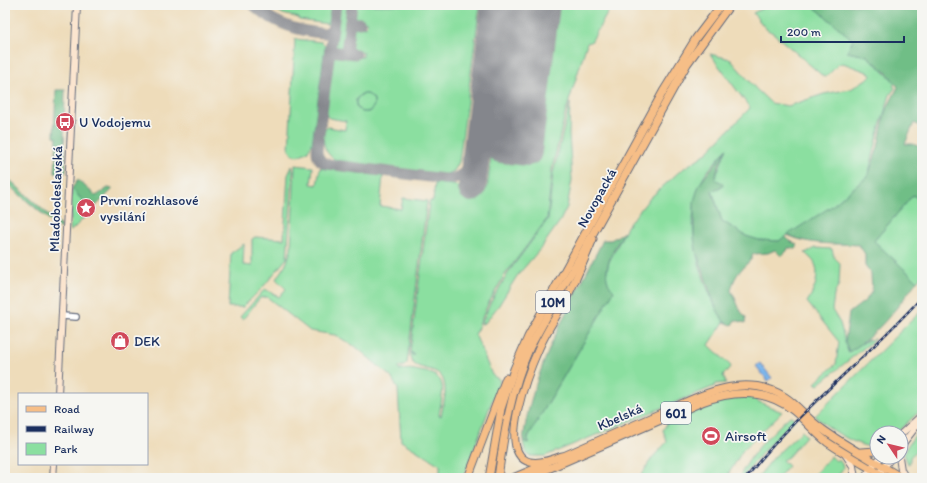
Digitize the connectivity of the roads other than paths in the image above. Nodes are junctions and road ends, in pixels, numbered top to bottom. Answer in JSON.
{"nodes":[{"id":1,"x":78,"y":5,"type":"edge"},
{"id":2,"x":721,"y":5,"type":"edge"},
{"id":3,"x":730,"y":5,"type":"edge"},
{"id":4,"x":612,"y":197,"type":"junction"},
{"id":5,"x":62,"y":316,"type":"junction"},
{"id":6,"x":76,"y":317,"type":"dead end"},
{"id":7,"x":528,"y":337,"type":"junction"},
{"id":8,"x":58,"y":393,"type":"edge"},
{"id":9,"x":922,"y":415,"type":"edge"},
{"id":10,"x":922,"y":419,"type":"edge"},
{"id":11,"x":909,"y":427,"type":"edge"},
{"id":12,"x":909,"y":436,"type":"edge"},
{"id":13,"x":843,"y":451,"type":"junction"},
{"id":14,"x":869,"y":451,"type":"edge"},
{"id":15,"x":859,"y":452,"type":"junction"},
{"id":16,"x":562,"y":456,"type":"junction"},
{"id":17,"x":869,"y":456,"type":"edge"},
{"id":18,"x":54,"y":465,"type":"edge"},
{"id":19,"x":875,"y":465,"type":"edge"},
{"id":20,"x":900,"y":465,"type":"edge"},
{"id":21,"x":884,"y":467,"type":"joint"},
{"id":22,"x":872,"y":468,"type":"junction"},
{"id":23,"x":877,"y":476,"type":"edge"},
{"id":24,"x":53,"y":478,"type":"edge"},
{"id":25,"x":468,"y":478,"type":"edge"},
{"id":26,"x":489,"y":478,"type":"edge"},
{"id":27,"x":498,"y":478,"type":"edge"},
{"id":28,"x":514,"y":478,"type":"edge"},
{"id":29,"x":526,"y":478,"type":"edge"},
{"id":30,"x":855,"y":478,"type":"edge"},
{"id":31,"x":864,"y":478,"type":"edge"},
{"id":32,"x":887,"y":478,"type":"edge"},
{"id":33,"x":902,"y":478,"type":"edge"},
{"id":34,"x":906,"y":478,"type":"edge"}],
"edges":[{"from":1,"to":5,"type":"main road","name":"Mladoboleslavská"},
{"from":2,"to":7,"type":"main road","name":"Novopacká","number":"10M"},
{"from":3,"to":4,"type":"main road","name":"Novopacká","number":"10M"},
{"from":4,"to":16,"type":"main road","number":"10M"},
{"from":4,"to":27,"type":"main road","name":"Novopacká","number":"10M"},
{"from":5,"to":6,"type":"street"},
{"from":5,"to":8,"type":"main road","name":"Mladoboleslavská"},
{"from":7,"to":25,"type":"main road","number":"10M"},
{"from":7,"to":26,"type":"main road","number":"10M"},
{"from":9,"to":11,"type":"main road"},
{"from":10,"to":12,"type":"main road"},
{"from":13,"to":22,"type":"main road","name":"Kbelská","number":"601"},
{"from":13,"to":29,"type":"main road","name":"Kbelská","number":"601"},
{"from":13,"to":30,"type":"main road"},
{"from":14,"to":15,"type":"main road"},
{"from":15,"to":16,"type":"main road","name":"Kbelská","number":"601"},
{"from":15,"to":17,"type":"main road","name":"Kbelská","number":"601"},
{"from":16,"to":28,"type":"main road","name":"Kbelská","number":"601"},
{"from":18,"to":24,"type":"main road"},
{"from":19,"to":22,"type":"main road"},
{"from":20,"to":34,"type":"main road"},
{"from":21,"to":23,"type":"main road"},
{"from":21,"to":33,"type":"main road","name":"Kbelská","number":"601"},
{"from":22,"to":23,"type":"main road","name":"Kbelská","number":"601"},
{"from":22,"to":31,"type":"main road"},
{"from":23,"to":32,"type":"main road","name":"Kbelská","number":"601"}]}
